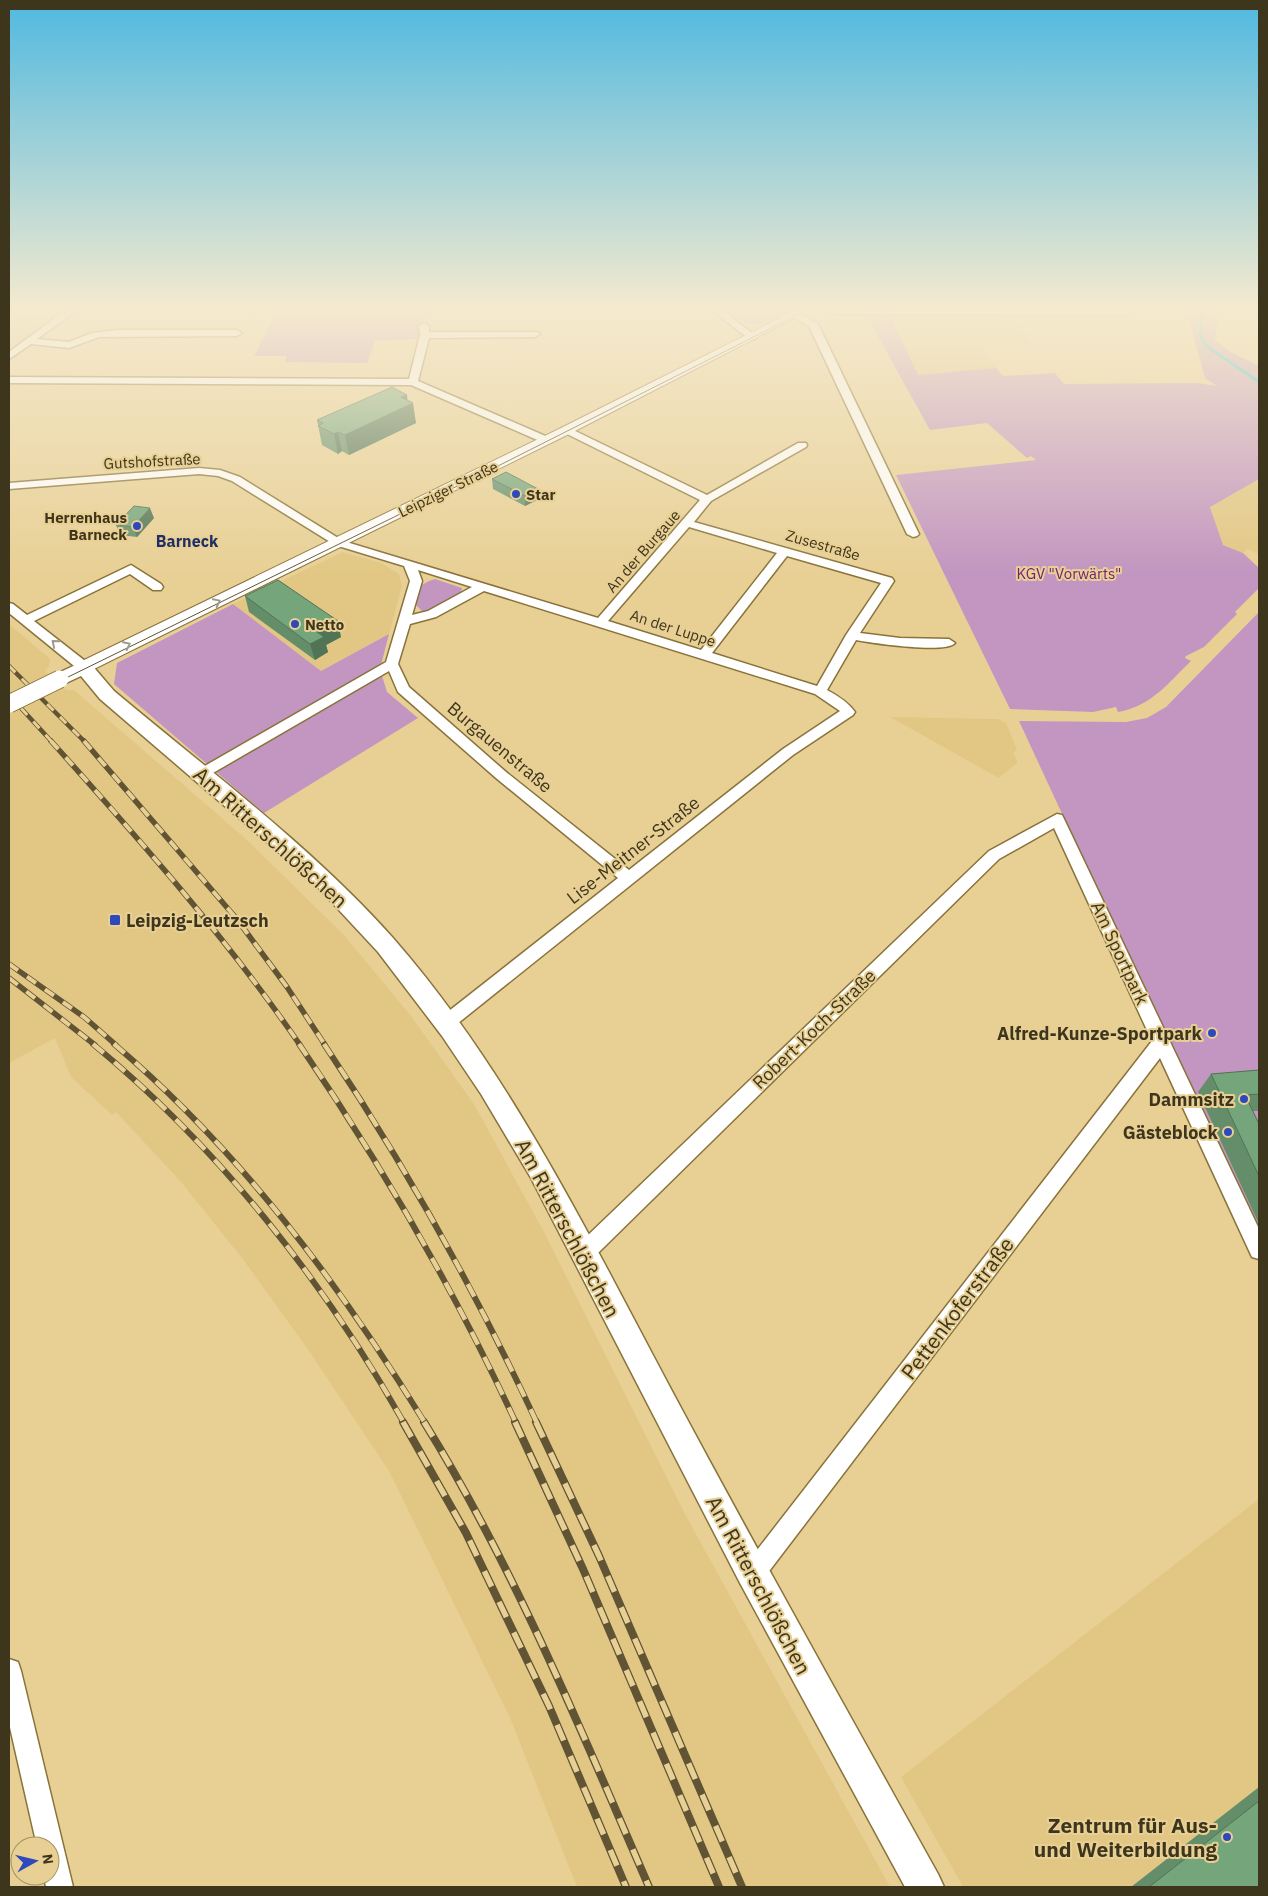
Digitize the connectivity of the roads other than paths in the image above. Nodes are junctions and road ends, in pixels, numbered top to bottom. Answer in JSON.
{"nodes":[{"id":1,"x":444,"y":395,"type":"edge"},
{"id":2,"x":636,"y":395,"type":"edge"},
{"id":3,"x":848,"y":395,"type":"edge"},
{"id":4,"x":567,"y":430,"type":"junction"},
{"id":5,"x":546,"y":440,"type":"junction"},
{"id":6,"x":802,"y":445,"type":"dead end"},
{"id":7,"x":9,"y":486,"type":"edge"},
{"id":8,"x":707,"y":499,"type":"junction"},
{"id":9,"x":686,"y":523,"type":"junction"},
{"id":10,"x":913,"y":534,"type":"dead end"},
{"id":11,"x":339,"y":543,"type":"junction"},
{"id":12,"x":784,"y":550,"type":"junction"},
{"id":13,"x":409,"y":564,"type":"junction"},
{"id":14,"x":157,"y":587,"type":"dead end"},
{"id":15,"x":482,"y":587,"type":"junction"},
{"id":16,"x":9,"y":607,"type":"edge"},
{"id":17,"x":26,"y":620,"type":"junction"},
{"id":18,"x":405,"y":621,"type":"junction"},
{"id":19,"x":601,"y":622,"type":"junction"},
{"id":20,"x":852,"y":635,"type":"junction"},
{"id":21,"x":949,"y":643,"type":"dead end"},
{"id":22,"x":704,"y":655,"type":"junction"},
{"id":23,"x":392,"y":664,"type":"junction"},
{"id":24,"x":84,"y":667,"type":"junction"},
{"id":25,"x":820,"y":691,"type":"junction"},
{"id":26,"x":9,"y":704,"type":"edge"},
{"id":27,"x":848,"y":712,"type":"joint"},
{"id":28,"x":201,"y":774,"type":"junction"},
{"id":29,"x":1057,"y":819,"type":"joint"},
{"id":30,"x":630,"y":879,"type":"junction"},
{"id":31,"x":446,"y":1023,"type":"junction"},
{"id":32,"x":1162,"y":1042,"type":"junction"},
{"id":33,"x":1259,"y":1250,"type":"edge"},
{"id":34,"x":581,"y":1251,"type":"junction"},
{"id":35,"x":751,"y":1572,"type":"junction"},
{"id":36,"x":9,"y":1671,"type":"edge"},
{"id":37,"x":60,"y":1887,"type":"edge"},
{"id":38,"x":925,"y":1887,"type":"edge"}],
"edges":[{"from":1,"to":5,"type":"street"},
{"from":2,"to":4,"type":"street","name":"Leipziger Straße"},
{"from":3,"to":10,"type":"street"},
{"from":4,"to":5,"type":"street","name":"Leipziger Straße"},
{"from":4,"to":8,"type":"street","name":"An der Burgaue"},
{"from":5,"to":11,"type":"street","name":"Leipziger Straße"},
{"from":6,"to":8,"type":"street","name":"An der Burgaue"},
{"from":7,"to":11,"type":"street","name":"Gutshofstraße"},
{"from":8,"to":9,"type":"street","name":"An der Burgaue"},
{"from":9,"to":12,"type":"street","name":"Zusestraße"},
{"from":9,"to":19,"type":"street","name":"An der Burgaue"},
{"from":11,"to":13,"type":"street"},
{"from":24,"to":11,"type":"street","name":"Leipziger Straße","one_way":true},
{"from":12,"to":20,"type":"street","name":"Zusestraße"},
{"from":12,"to":22,"type":"street"},
{"from":13,"to":15,"type":"street"},
{"from":13,"to":18,"type":"street"},
{"from":14,"to":17,"type":"street"},
{"from":15,"to":18,"type":"street"},
{"from":15,"to":19,"type":"street","name":"An der Luppe"},
{"from":16,"to":17,"type":"street"},
{"from":24,"to":17,"type":"street","one_way":true},
{"from":18,"to":23,"type":"street"},
{"from":19,"to":22,"type":"street","name":"An der Luppe"},
{"from":20,"to":21,"type":"street"},
{"from":20,"to":25,"type":"street","name":"Zusestraße"},
{"from":22,"to":25,"type":"street","name":"An der Luppe"},
{"from":23,"to":28,"type":"street"},
{"from":23,"to":30,"type":"street","name":"Burgauenstraße"},
{"from":24,"to":26,"type":"main road","bridge":true},
{"from":24,"to":28,"type":"main road","name":"Am Ritterschlößchen"},
{"from":25,"to":27,"type":"street","name":"An der Luppe"},
{"from":27,"to":30,"type":"street","name":"Lise-Meitner-Straße"},
{"from":28,"to":31,"type":"main road","name":"Am Ritterschlößchen"},
{"from":29,"to":32,"type":"street","name":"Am Sportpark"},
{"from":29,"to":34,"type":"street","name":"Robert-Koch-Straße"},
{"from":30,"to":31,"type":"street","name":"Lise-Meitner-Straße"},
{"from":31,"to":34,"type":"main road","name":"Am Ritterschlößchen"},
{"from":32,"to":33,"type":"street","name":"Am Sportpark"},
{"from":32,"to":35,"type":"street","name":"Pettenkoferstraße"},
{"from":34,"to":35,"type":"main road","name":"Am Ritterschlößchen"},
{"from":35,"to":38,"type":"main road","name":"Am Ritterschlößchen"},
{"from":36,"to":37,"type":"street"}]}
